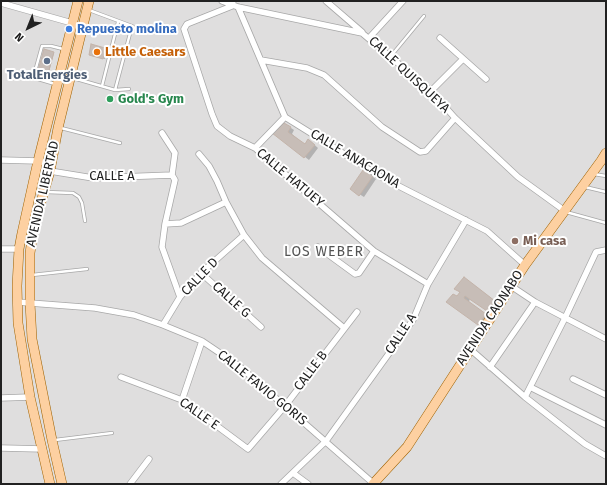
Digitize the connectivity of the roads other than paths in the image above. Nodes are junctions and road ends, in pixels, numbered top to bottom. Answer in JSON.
{"nodes":[{"id":1,"x":78,"y":1,"type":"edge"},
{"id":2,"x":222,"y":1,"type":"edge"},
{"id":3,"x":326,"y":1,"type":"edge"},
{"id":4,"x":403,"y":1,"type":"edge"},
{"id":5,"x":1,"y":4,"type":"edge"},
{"id":6,"x":88,"y":5,"type":"edge"},
{"id":7,"x":234,"y":5,"type":"edge"},
{"id":8,"x":424,"y":16,"type":"dead end"},
{"id":9,"x":118,"y":22,"type":"junction"},
{"id":10,"x":72,"y":23,"type":"junction"},
{"id":11,"x":132,"y":26,"type":"junction"},
{"id":12,"x":140,"y":32,"type":"dead end"},
{"id":13,"x":362,"y":33,"type":"junction"},
{"id":14,"x":369,"y":38,"type":"junction"},
{"id":15,"x":440,"y":38,"type":"dead end"},
{"id":16,"x":66,"y":50,"type":"junction"},
{"id":17,"x":391,"y":56,"type":"junction"},
{"id":18,"x":463,"y":59,"type":"junction"},
{"id":19,"x":260,"y":60,"type":"junction"},
{"id":20,"x":71,"y":77,"type":"junction"},
{"id":21,"x":486,"y":80,"type":"dead end"},
{"id":22,"x":57,"y":85,"type":"junction"},
{"id":23,"x":102,"y":86,"type":"junction"},
{"id":24,"x":129,"y":89,"type":"dead end"},
{"id":25,"x":114,"y":90,"type":"junction"},
{"id":26,"x":431,"y":91,"type":"junction"},
{"id":27,"x":284,"y":117,"type":"junction"},
{"id":28,"x":455,"y":118,"type":"junction"},
{"id":29,"x":58,"y":128,"type":"junction"},
{"id":30,"x":162,"y":132,"type":"dead end"},
{"id":31,"x":120,"y":143,"type":"dead end"},
{"id":32,"x":255,"y":148,"type":"junction"},
{"id":33,"x":606,"y":152,"type":"edge"},
{"id":34,"x":199,"y":154,"type":"dead end"},
{"id":35,"x":1,"y":160,"type":"edge"},
{"id":36,"x":38,"y":161,"type":"junction"},
{"id":37,"x":603,"y":161,"type":"edge"},
{"id":38,"x":51,"y":167,"type":"junction"},
{"id":39,"x":592,"y":174,"type":"junction"},
{"id":40,"x":173,"y":176,"type":"junction"},
{"id":41,"x":606,"y":176,"type":"edge"},
{"id":42,"x":582,"y":187,"type":"junction"},
{"id":43,"x":44,"y":192,"type":"junction"},
{"id":44,"x":606,"y":192,"type":"edge"},
{"id":45,"x":226,"y":202,"type":"junction"},
{"id":46,"x":564,"y":211,"type":"junction"},
{"id":47,"x":466,"y":220,"type":"junction"},
{"id":48,"x":85,"y":221,"type":"dead end"},
{"id":49,"x":606,"y":223,"type":"edge"},
{"id":50,"x":165,"y":224,"type":"junction"},
{"id":51,"x":244,"y":235,"type":"junction"},
{"id":52,"x":318,"y":247,"type":"dead end"},
{"id":53,"x":1,"y":249,"type":"edge"},
{"id":54,"x":20,"y":249,"type":"junction"},
{"id":55,"x":606,"y":250,"type":"edge"},
{"id":56,"x":374,"y":251,"type":"junction"},
{"id":57,"x":525,"y":265,"type":"junction"},
{"id":58,"x":87,"y":269,"type":"dead end"},
{"id":59,"x":201,"y":273,"type":"junction"},
{"id":60,"x":30,"y":275,"type":"junction"},
{"id":61,"x":428,"y":284,"type":"junction"},
{"id":62,"x":511,"y":286,"type":"junction"},
{"id":63,"x":180,"y":298,"type":"junction"},
{"id":64,"x":17,"y":302,"type":"junction"},
{"id":65,"x":535,"y":302,"type":"junction"},
{"id":66,"x":30,"y":303,"type":"junction"},
{"id":67,"x":357,"y":312,"type":"dead end"},
{"id":68,"x":565,"y":318,"type":"junction"},
{"id":69,"x":163,"y":325,"type":"junction"},
{"id":70,"x":261,"y":327,"type":"dead end"},
{"id":71,"x":344,"y":328,"type":"junction"},
{"id":72,"x":606,"y":339,"type":"edge"},
{"id":73,"x":202,"y":341,"type":"junction"},
{"id":74,"x":470,"y":349,"type":"junction"},
{"id":75,"x":490,"y":367,"type":"junction"},
{"id":76,"x":121,"y":377,"type":"dead end"},
{"id":77,"x":573,"y":379,"type":"dead end"},
{"id":78,"x":530,"y":387,"type":"junction"},
{"id":79,"x":606,"y":395,"type":"edge"},
{"id":80,"x":30,"y":397,"type":"junction"},
{"id":81,"x":525,"y":397,"type":"junction"},
{"id":82,"x":1,"y":398,"type":"edge"},
{"id":83,"x":182,"y":400,"type":"junction"},
{"id":84,"x":285,"y":406,"type":"junction"},
{"id":85,"x":606,"y":425,"type":"edge"},
{"id":86,"x":112,"y":433,"type":"dead end"},
{"id":87,"x":52,"y":440,"type":"junction"},
{"id":88,"x":326,"y":441,"type":"junction"},
{"id":89,"x":1,"y":448,"type":"edge"},
{"id":90,"x":250,"y":448,"type":"joint"},
{"id":91,"x":43,"y":449,"type":"junction"},
{"id":92,"x":606,"y":456,"type":"edge"},
{"id":93,"x":149,"y":459,"type":"dead end"},
{"id":94,"x":293,"y":473,"type":"junction"},
{"id":95,"x":50,"y":484,"type":"edge"},
{"id":96,"x":62,"y":484,"type":"edge"},
{"id":97,"x":130,"y":484,"type":"edge"},
{"id":98,"x":281,"y":484,"type":"edge"},
{"id":99,"x":308,"y":484,"type":"edge"},
{"id":100,"x":374,"y":484,"type":"edge"}],
"edges":[{"from":1,"to":10,"type":"main road","name":"AVENIDA LIBERTAD"},
{"from":2,"to":7,"type":"street","name":"CALLE QUISQUEYA"},
{"from":3,"to":13,"type":"street"},
{"from":4,"to":14,"type":"street"},
{"from":5,"to":10,"type":"street"},
{"from":6,"to":9,"type":"lane"},
{"from":6,"to":20,"type":"main road","name":"AVENIDA LIBERTAD"},
{"from":7,"to":13,"type":"street","name":"CALLE QUISQUEYA"},
{"from":7,"to":19,"type":"street"},
{"from":7,"to":32,"type":"street","name":"CALLE HATUEY"},
{"from":8,"to":17,"type":"lane"},
{"from":9,"to":11,"type":"lane"},
{"from":9,"to":23,"type":"lane"},
{"from":10,"to":16,"type":"main road","name":"AVENIDA LIBERTAD"},
{"from":11,"to":12,"type":"lane"},
{"from":11,"to":25,"type":"lane"},
{"from":13,"to":14,"type":"street","name":"CALLE QUISQUEYA"},
{"from":14,"to":17,"type":"street","name":"CALLE QUISQUEYA"},
{"from":15,"to":18,"type":"street"},
{"from":16,"to":22,"type":"main road","name":"AVENIDA LIBERTAD"},
{"from":16,"to":22,"type":"lane"},
{"from":17,"to":26,"type":"street","name":"CALLE QUISQUEYA"},
{"from":18,"to":21,"type":"street"},
{"from":18,"to":26,"type":"street"},
{"from":19,"to":27,"type":"street"},
{"from":19,"to":28,"type":"street"},
{"from":20,"to":23,"type":"lane"},
{"from":20,"to":29,"type":"main road","name":"AVENIDA LIBERTAD"},
{"from":22,"to":36,"type":"main road","name":"AVENIDA LIBERTAD"},
{"from":23,"to":25,"type":"lane"},
{"from":24,"to":25,"type":"lane"},
{"from":26,"to":28,"type":"street","name":"CALLE QUISQUEYA"},
{"from":27,"to":32,"type":"street"},
{"from":27,"to":47,"type":"street","name":"CALLE ANACAONA"},
{"from":28,"to":46,"type":"street","name":"CALLE QUISQUEYA"},
{"from":29,"to":31,"type":"lane"},
{"from":29,"to":38,"type":"main road","name":"AVENIDA LIBERTAD"},
{"from":30,"to":40,"type":"street"},
{"from":32,"to":56,"type":"street","name":"CALLE HATUEY"},
{"from":33,"to":37,"type":"main road","name":"AVENIDA CAONABO"},
{"from":34,"to":45,"type":"street"},
{"from":35,"to":36,"type":"street","name":"CALLE A"},
{"from":36,"to":38,"type":"street","name":"CALLE A"},
{"from":36,"to":54,"type":"main road","name":"AVENIDA LIBERTAD"},
{"from":37,"to":39,"type":"main road","name":"AVENIDA CAONABO"},
{"from":38,"to":40,"type":"street","name":"CALLE A"},
{"from":38,"to":43,"type":"main road","name":"AVENIDA LIBERTAD"},
{"from":39,"to":41,"type":"lane"},
{"from":39,"to":42,"type":"main road","name":"AVENIDA CAONABO"},
{"from":40,"to":50,"type":"street"},
{"from":42,"to":44,"type":"lane"},
{"from":42,"to":46,"type":"main road","name":"AVENIDA CAONABO"},
{"from":43,"to":48,"type":"lane"},
{"from":43,"to":60,"type":"main road","name":"AVENIDA LIBERTAD"},
{"from":45,"to":50,"type":"street"},
{"from":45,"to":51,"type":"street"},
{"from":46,"to":49,"type":"lane"},
{"from":46,"to":57,"type":"main road","name":"AVENIDA CAONABO"},
{"from":47,"to":57,"type":"street","name":"CALLE ANACAONA"},
{"from":47,"to":61,"type":"street","name":"CALLE A"},
{"from":50,"to":63,"type":"street"},
{"from":51,"to":59,"type":"street","name":"CALLE D"},
{"from":51,"to":71,"type":"street"},
{"from":52,"to":56,"type":"street"},
{"from":53,"to":54,"type":"street"},
{"from":54,"to":64,"type":"main road","name":"AVENIDA LIBERTAD"},
{"from":55,"to":68,"type":"street"},
{"from":56,"to":61,"type":"street","name":"CALLE HATUEY"},
{"from":57,"to":62,"type":"main road","name":"AVENIDA CAONABO"},
{"from":58,"to":60,"type":"lane"},
{"from":59,"to":63,"type":"street","name":"CALLE D"},
{"from":59,"to":70,"type":"street","name":"CALLE G"},
{"from":60,"to":66,"type":"main road","name":"AVENIDA LIBERTAD"},
{"from":61,"to":88,"type":"street","name":"CALLE A"},
{"from":62,"to":65,"type":"street"},
{"from":62,"to":74,"type":"main road","name":"AVENIDA CAONABO"},
{"from":63,"to":69,"type":"street","name":"CALLE D"},
{"from":64,"to":66,"type":"street","name":"CALLE FAVIO GORIS"},
{"from":64,"to":80,"type":"main road","name":"AVENIDA LIBERTAD"},
{"from":65,"to":68,"type":"street"},
{"from":65,"to":75,"type":"street"},
{"from":66,"to":69,"type":"street","name":"CALLE FAVIO GORIS"},
{"from":66,"to":87,"type":"main road","name":"AVENIDA LIBERTAD"},
{"from":67,"to":71,"type":"street","name":"CALLE B"},
{"from":68,"to":72,"type":"street"},
{"from":68,"to":78,"type":"street"},
{"from":69,"to":73,"type":"street","name":"CALLE FAVIO GORIS"},
{"from":71,"to":84,"type":"street","name":"CALLE B"},
{"from":73,"to":83,"type":"street"},
{"from":73,"to":84,"type":"street","name":"CALLE FAVIO GORIS"},
{"from":74,"to":75,"type":"street"},
{"from":74,"to":100,"type":"main road","name":"AVENIDA CAONABO"},
{"from":75,"to":81,"type":"street"},
{"from":76,"to":83,"type":"street","name":"CALLE E"},
{"from":77,"to":79,"type":"street"},
{"from":78,"to":81,"type":"street"},
{"from":78,"to":85,"type":"street"},
{"from":80,"to":82,"type":"street"},
{"from":80,"to":91,"type":"main road","name":"AVENIDA LIBERTAD"},
{"from":81,"to":92,"type":"street"},
{"from":83,"to":90,"type":"street","name":"CALLE E"},
{"from":84,"to":88,"type":"street","name":"CALLE FAVIO GORIS"},
{"from":84,"to":90,"type":"street","name":"CALLE B"},
{"from":86,"to":87,"type":"lane"},
{"from":87,"to":96,"type":"main road","name":"AVENIDA LIBERTAD"},
{"from":88,"to":94,"type":"street","name":"CALLE A"},
{"from":88,"to":100,"type":"street","name":"CALLE FAVIO GORIS"},
{"from":89,"to":91,"type":"street"},
{"from":91,"to":95,"type":"main road","name":"AVENIDA LIBERTAD"},
{"from":93,"to":97,"type":"street"},
{"from":94,"to":98,"type":"street","name":"CALLE A"},
{"from":94,"to":99,"type":"street"}]}
